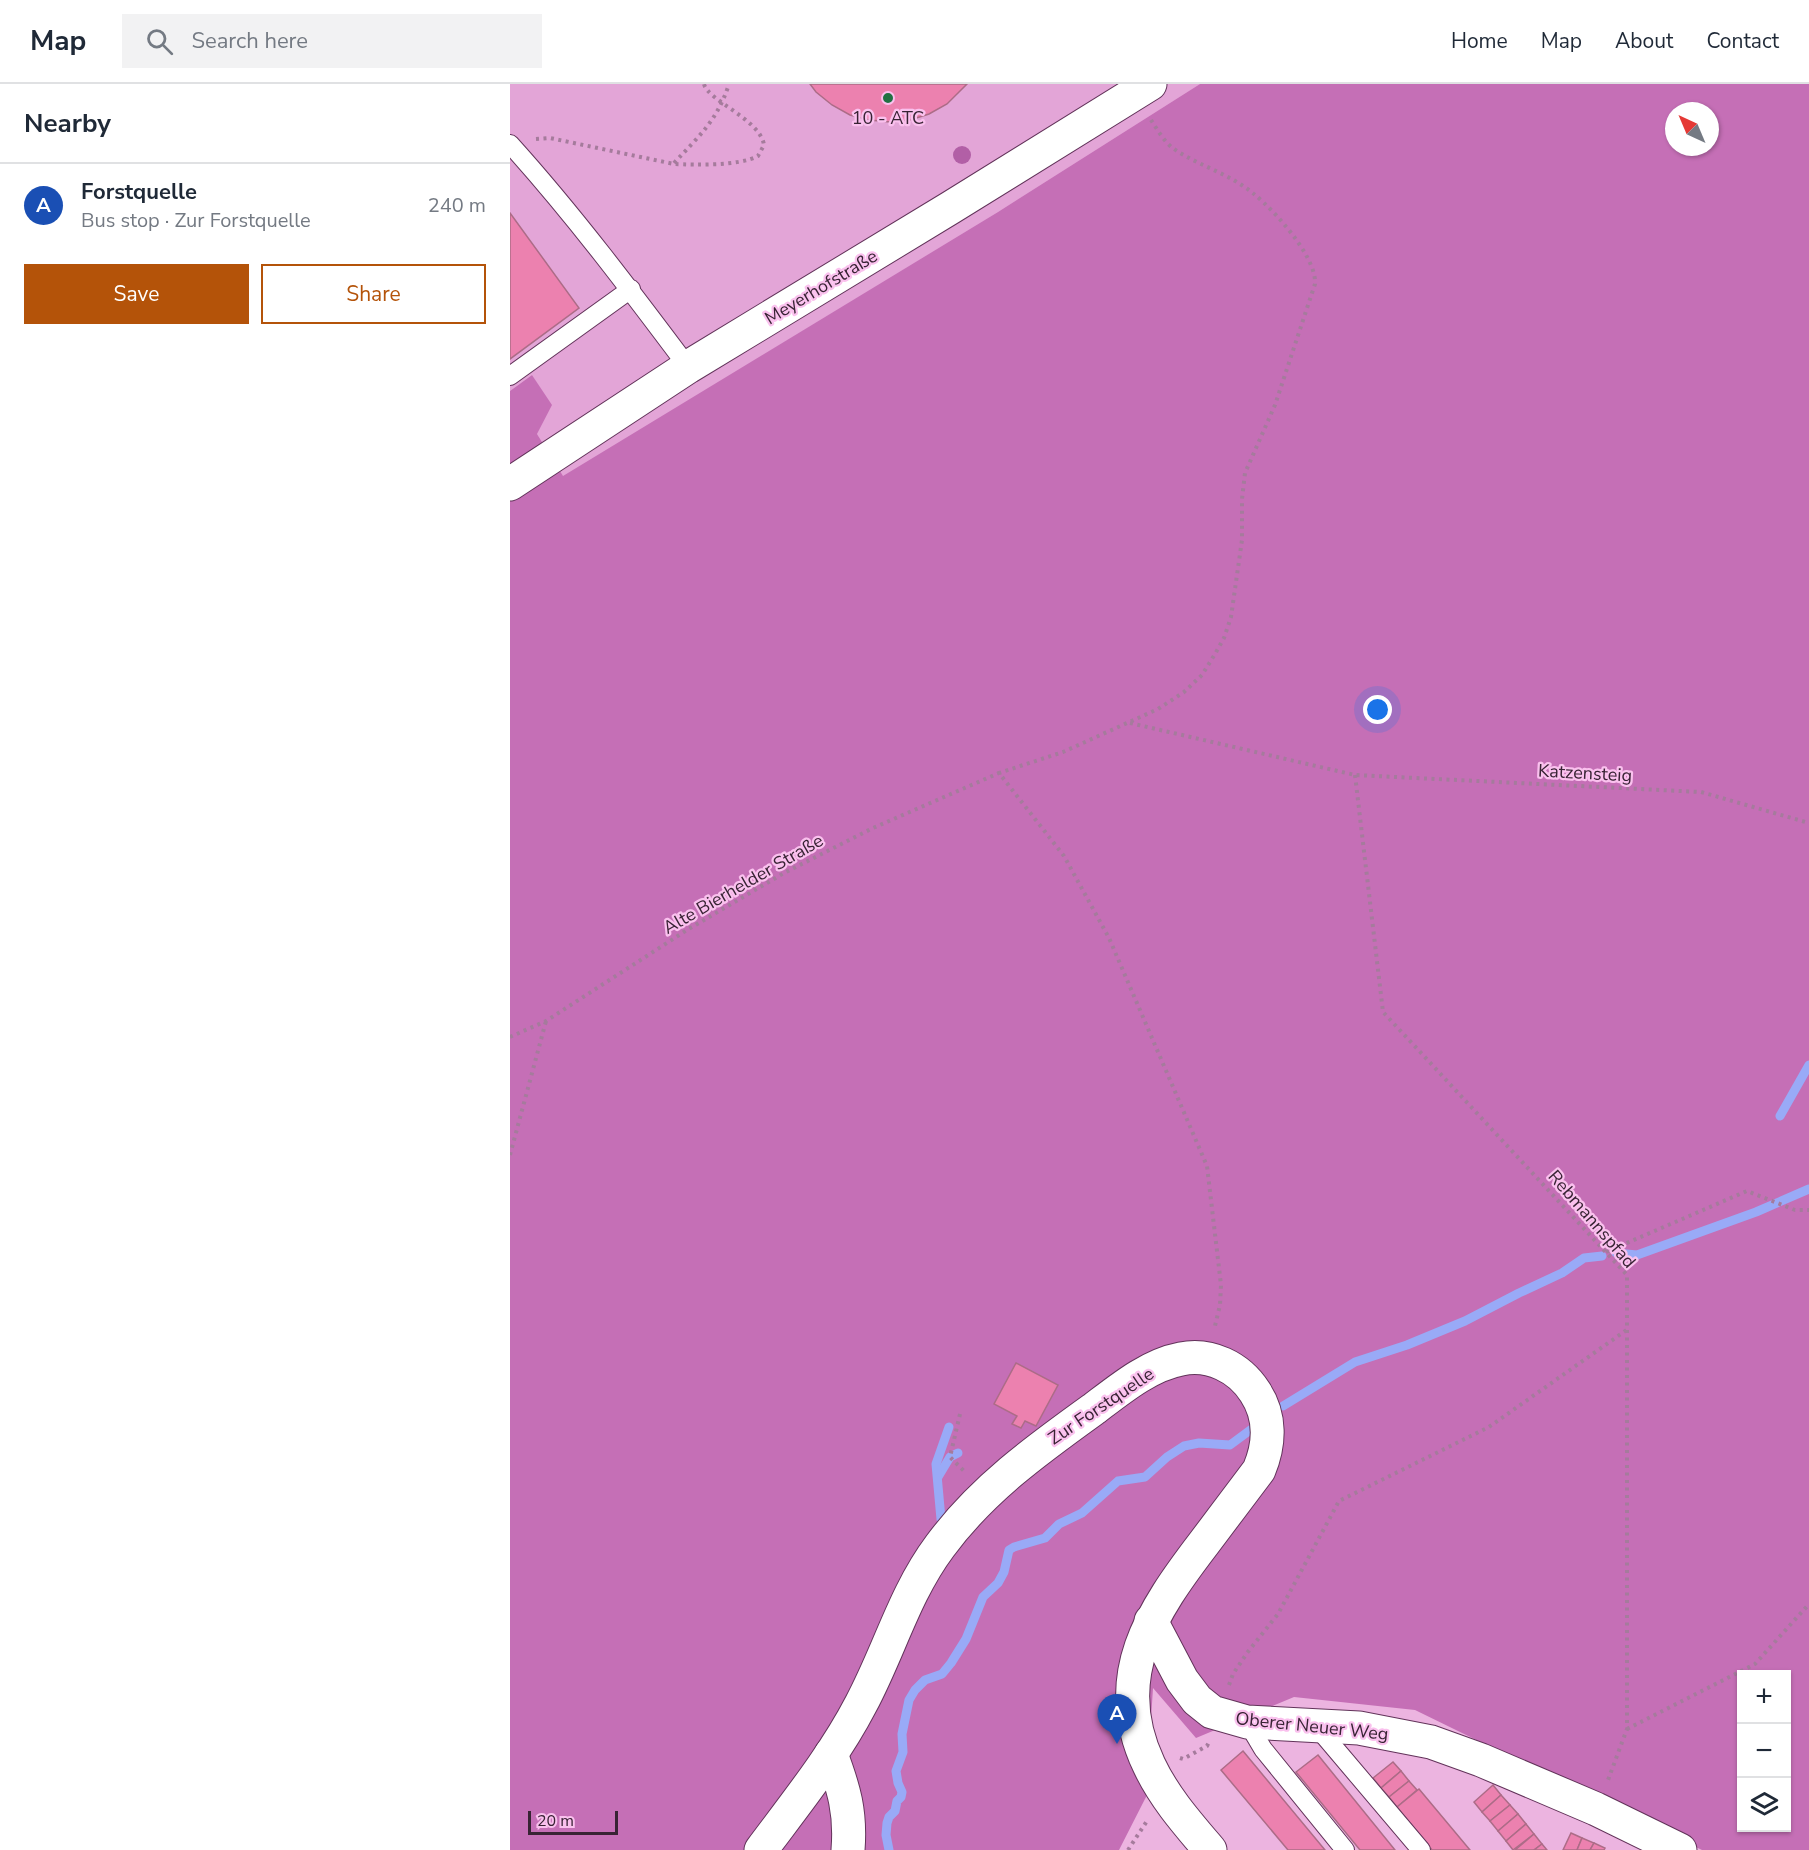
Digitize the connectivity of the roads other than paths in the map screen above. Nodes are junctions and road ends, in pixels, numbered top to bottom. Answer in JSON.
{"nodes":[{"id":1,"x":1140,"y":87,"type":"edge"},
{"id":2,"x":512,"y":146,"type":"edge"},
{"id":3,"x":631,"y":290,"type":"junction"},
{"id":4,"x":688,"y":367,"type":"junction"},
{"id":5,"x":510,"y":376,"type":"edge"},
{"id":6,"x":510,"y":484,"type":"edge"},
{"id":7,"x":1151,"y":1621,"type":"junction"},
{"id":8,"x":1235,"y":1719,"type":"junction"},
{"id":9,"x":1315,"y":1725,"type":"junction"},
{"id":10,"x":831,"y":1754,"type":"junction"},
{"id":11,"x":761,"y":1850,"type":"edge"},
{"id":12,"x":848,"y":1850,"type":"edge"},
{"id":13,"x":1210,"y":1850,"type":"edge"},
{"id":14,"x":1346,"y":1850,"type":"edge"},
{"id":15,"x":1420,"y":1850,"type":"edge"},
{"id":16,"x":1680,"y":1850,"type":"edge"}],
"edges":[{"from":1,"to":4,"type":"street","name":"Meyerhofstraße"},
{"from":2,"to":3,"type":"lane"},
{"from":3,"to":4,"type":"lane"},
{"from":3,"to":5,"type":"lane"},
{"from":4,"to":6,"type":"street","name":"Meyerhofstraße"},
{"from":7,"to":8,"type":"street","name":"Oberer Neuer Weg"},
{"from":7,"to":10,"type":"street","name":"Zur Forstquelle"},
{"from":7,"to":13,"type":"street","name":"Zur Forstquelle"},
{"from":8,"to":9,"type":"street","name":"Oberer Neuer Weg"},
{"from":8,"to":14,"type":"lane"},
{"from":9,"to":15,"type":"lane"},
{"from":9,"to":16,"type":"street","name":"Oberer Neuer Weg"},
{"from":10,"to":11,"type":"street","name":"Zur Forstquelle"},
{"from":10,"to":12,"type":"street"}]}
